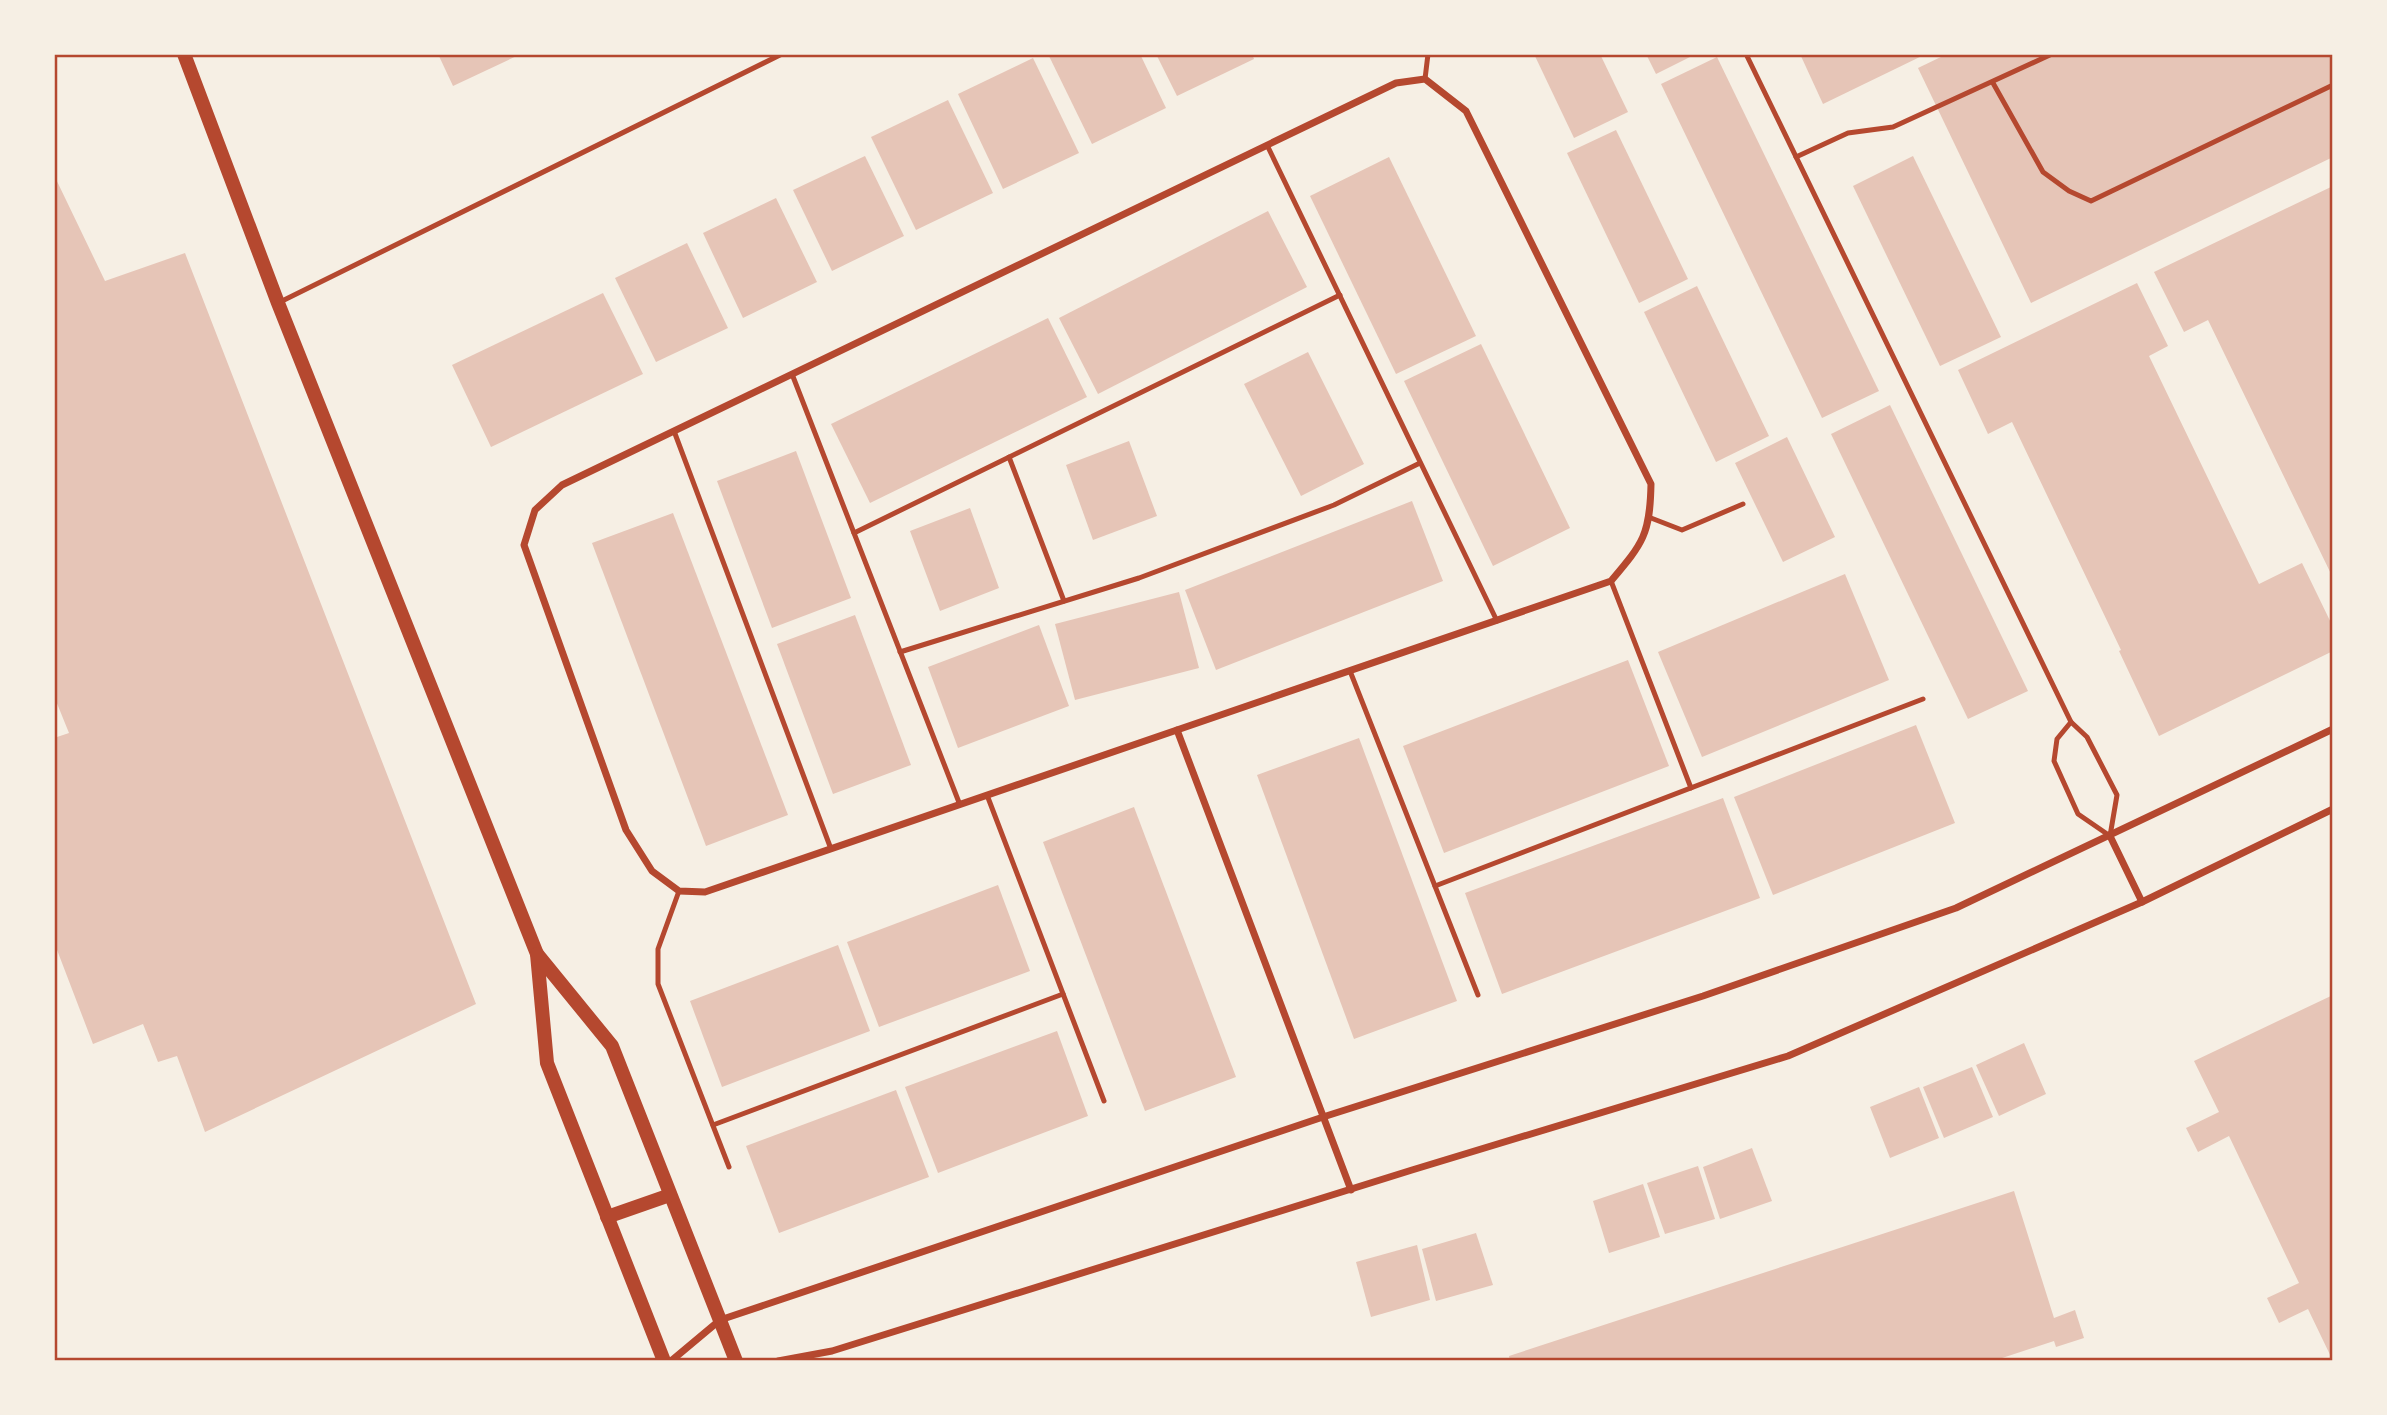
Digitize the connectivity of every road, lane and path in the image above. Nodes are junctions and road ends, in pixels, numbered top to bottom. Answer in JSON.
{"nodes":[{"id":1,"x":184,"y":54,"type":"edge"},
{"id":2,"x":782,"y":54,"type":"edge"},
{"id":3,"x":1428,"y":54,"type":"edge"},
{"id":4,"x":1746,"y":54,"type":"edge"},
{"id":5,"x":2052,"y":54,"type":"edge"},
{"id":6,"x":1425,"y":79,"type":"junction"},
{"id":7,"x":1993,"y":83,"type":"junction"},
{"id":8,"x":2333,"y":85,"type":"edge"},
{"id":9,"x":1267,"y":145,"type":"junction"},
{"id":10,"x":1796,"y":157,"type":"junction"},
{"id":11,"x":1340,"y":295,"type":"junction"},
{"id":12,"x":278,"y":303,"type":"junction"},
{"id":13,"x":792,"y":374,"type":"junction"},
{"id":14,"x":674,"y":431,"type":"junction"},
{"id":15,"x":1009,"y":457,"type":"junction"},
{"id":16,"x":1420,"y":463,"type":"junction"},
{"id":17,"x":1743,"y":504,"type":"dead end"},
{"id":18,"x":1651,"y":518,"type":"junction"},
{"id":19,"x":854,"y":533,"type":"junction"},
{"id":20,"x":1611,"y":581,"type":"junction"},
{"id":21,"x":1064,"y":601,"type":"junction"},
{"id":22,"x":1497,"y":621,"type":"junction"},
{"id":23,"x":900,"y":652,"type":"junction"},
{"id":24,"x":1350,"y":671,"type":"junction"},
{"id":25,"x":1923,"y":699,"type":"dead end"},
{"id":26,"x":2071,"y":722,"type":"junction"},
{"id":27,"x":2333,"y":729,"type":"edge"},
{"id":28,"x":1177,"y":730,"type":"junction"},
{"id":29,"x":1690,"y":788,"type":"junction"},
{"id":30,"x":987,"y":795,"type":"junction"},
{"id":31,"x":960,"y":805,"type":"junction"},
{"id":32,"x":2333,"y":809,"type":"edge"},
{"id":33,"x":2110,"y":836,"type":"junction"},
{"id":34,"x":831,"y":849,"type":"junction"},
{"id":35,"x":1435,"y":886,"type":"junction"},
{"id":36,"x":680,"y":891,"type":"junction"},
{"id":37,"x":2142,"y":902,"type":"junction"},
{"id":38,"x":537,"y":954,"type":"junction"},
{"id":39,"x":1063,"y":994,"type":"junction"},
{"id":40,"x":1478,"y":995,"type":"dead end"},
{"id":41,"x":1104,"y":1101,"type":"dead end"},
{"id":42,"x":1323,"y":1117,"type":"junction"},
{"id":43,"x":713,"y":1125,"type":"junction"},
{"id":44,"x":729,"y":1167,"type":"dead end"},
{"id":45,"x":1351,"y":1190,"type":"junction"},
{"id":46,"x":670,"y":1195,"type":"junction"},
{"id":47,"x":607,"y":1217,"type":"junction"},
{"id":48,"x":720,"y":1320,"type":"junction"},
{"id":49,"x":664,"y":1361,"type":"edge"},
{"id":50,"x":671,"y":1361,"type":"edge"},
{"id":51,"x":736,"y":1361,"type":"edge"},
{"id":52,"x":778,"y":1361,"type":"edge"}],
"edges":[{"from":1,"to":12,"type":"main road"},
{"from":2,"to":12,"type":"lane"},
{"from":3,"to":6,"type":"lane"},
{"from":4,"to":10,"type":"lane"},
{"from":5,"to":7,"type":"lane"},
{"from":6,"to":9,"type":"street"},
{"from":6,"to":18,"type":"street"},
{"from":7,"to":8,"type":"lane"},
{"from":7,"to":10,"type":"lane"},
{"from":9,"to":11,"type":"lane"},
{"from":9,"to":13,"type":"street"},
{"from":10,"to":26,"type":"lane"},
{"from":11,"to":15,"type":"lane"},
{"from":11,"to":16,"type":"lane"},
{"from":12,"to":38,"type":"main road"},
{"from":13,"to":14,"type":"street"},
{"from":13,"to":19,"type":"lane"},
{"from":14,"to":34,"type":"lane"},
{"from":14,"to":36,"type":"street"},
{"from":15,"to":19,"type":"lane"},
{"from":15,"to":21,"type":"lane"},
{"from":16,"to":21,"type":"lane"},
{"from":16,"to":22,"type":"lane"},
{"from":17,"to":18,"type":"lane"},
{"from":18,"to":20,"type":"street"},
{"from":19,"to":23,"type":"lane"},
{"from":20,"to":22,"type":"street"},
{"from":20,"to":29,"type":"lane"},
{"from":21,"to":23,"type":"lane"},
{"from":22,"to":24,"type":"street"},
{"from":23,"to":31,"type":"lane"},
{"from":24,"to":28,"type":"street"},
{"from":24,"to":35,"type":"lane"},
{"from":25,"to":29,"type":"lane"},
{"from":26,"to":33,"type":"lane"},
{"from":26,"to":33,"type":"lane"},
{"from":27,"to":33,"type":"street"},
{"from":28,"to":30,"type":"street"},
{"from":28,"to":42,"type":"street"},
{"from":29,"to":35,"type":"lane"},
{"from":30,"to":31,"type":"street"},
{"from":30,"to":39,"type":"lane"},
{"from":31,"to":34,"type":"street"},
{"from":32,"to":37,"type":"street"},
{"from":33,"to":37,"type":"street"},
{"from":33,"to":42,"type":"street"},
{"from":34,"to":36,"type":"street"},
{"from":35,"to":40,"type":"lane"},
{"from":36,"to":43,"type":"lane"},
{"from":37,"to":45,"type":"street"},
{"from":38,"to":46,"type":"main road"},
{"from":38,"to":47,"type":"main road"},
{"from":39,"to":41,"type":"lane"},
{"from":39,"to":43,"type":"lane"},
{"from":42,"to":45,"type":"street"},
{"from":42,"to":48,"type":"street"},
{"from":43,"to":44,"type":"lane"},
{"from":45,"to":52,"type":"street"},
{"from":46,"to":47,"type":"main road"},
{"from":46,"to":48,"type":"main road"},
{"from":47,"to":49,"type":"main road"},
{"from":48,"to":50,"type":"street"},
{"from":48,"to":51,"type":"main road"}]}
